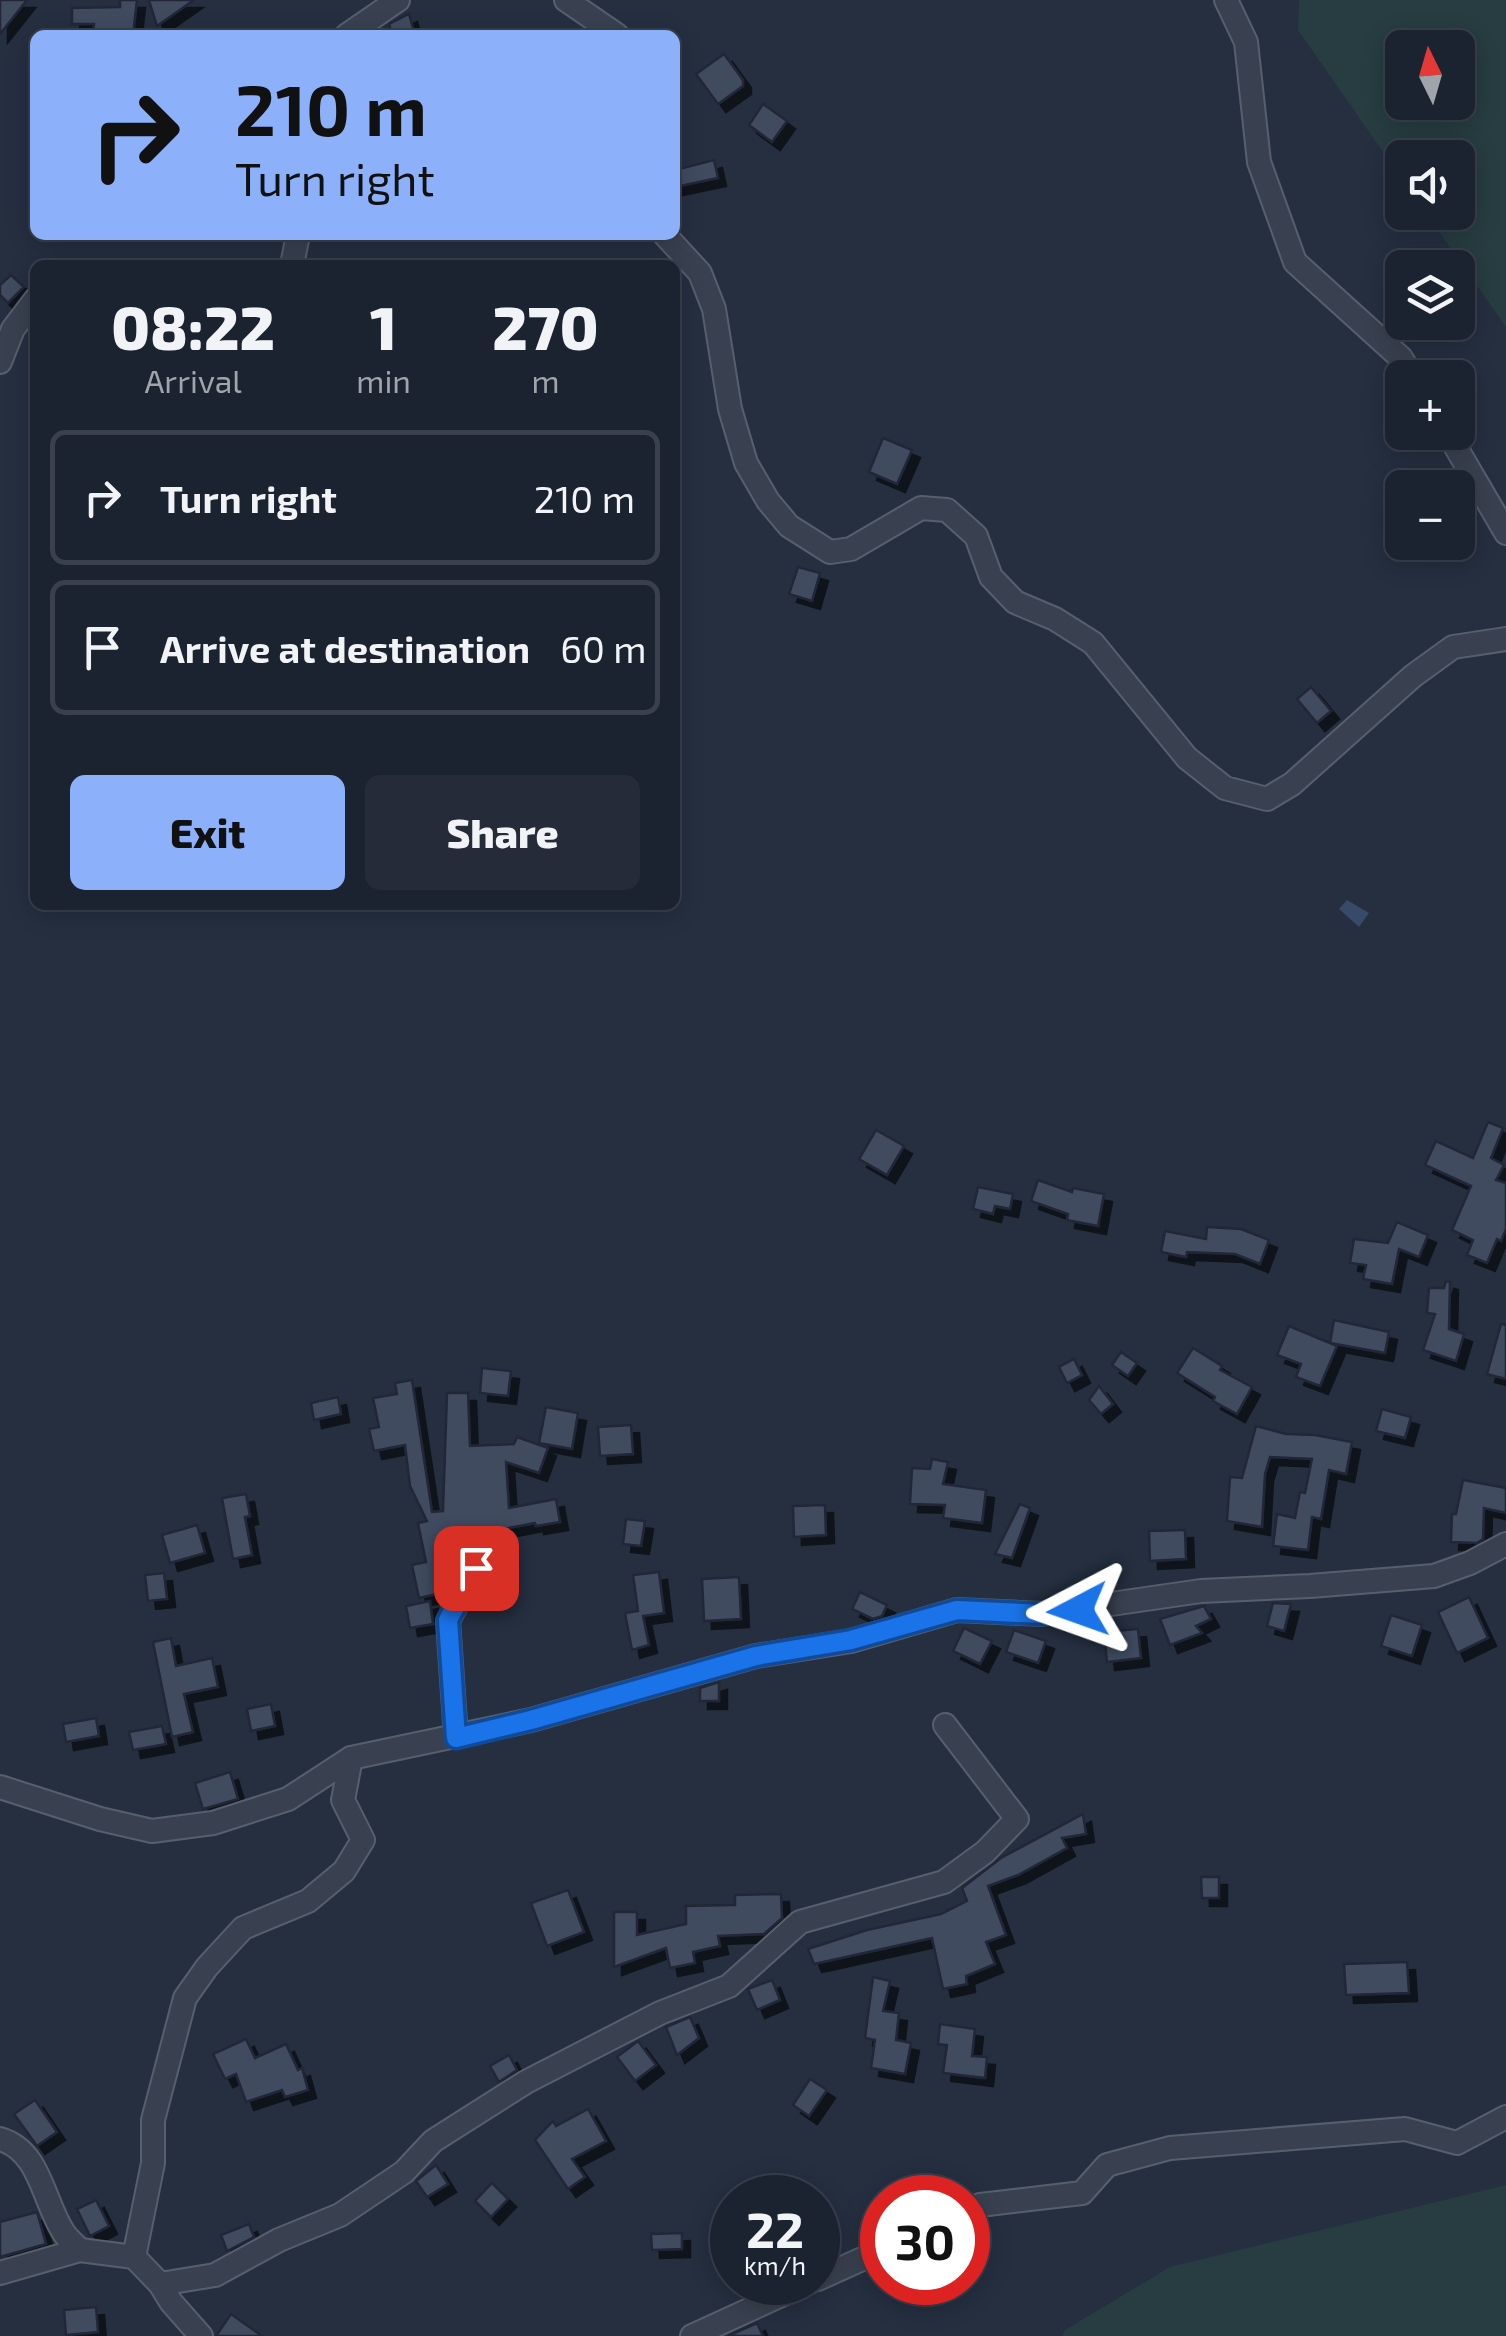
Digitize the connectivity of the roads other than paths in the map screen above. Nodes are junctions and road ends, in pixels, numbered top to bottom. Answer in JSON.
{"nodes":[{"id":1,"x":398,"y":0,"type":"edge"},
{"id":2,"x":566,"y":0,"type":"edge"},
{"id":3,"x":1226,"y":0,"type":"edge"},
{"id":4,"x":354,"y":30,"type":"edge"},
{"id":5,"x":610,"y":30,"type":"edge"},
{"id":6,"x":670,"y":240,"type":"edge"},
{"id":7,"x":30,"y":307,"type":"edge"},
{"id":8,"x":1402,"y":360,"type":"edge"},
{"id":9,"x":0,"y":362,"type":"edge"},
{"id":10,"x":1458,"y":450,"type":"edge"},
{"id":11,"x":1506,"y":533,"type":"edge"},
{"id":12,"x":1506,"y":639,"type":"edge"},
{"id":13,"x":1506,"y":1544,"type":"edge"},
{"id":14,"x":476,"y":1568,"type":"dead end"},
{"id":15,"x":945,"y":1724,"type":"dead end"},
{"id":16,"x":456,"y":1738,"type":"junction"},
{"id":17,"x":352,"y":1758,"type":"junction"},
{"id":18,"x":0,"y":1787,"type":"edge"},
{"id":19,"x":1506,"y":2116,"type":"edge"},
{"id":20,"x":0,"y":2139,"type":"edge"},
{"id":21,"x":990,"y":2204,"type":"edge"},
{"id":22,"x":80,"y":2250,"type":"junction"},
{"id":23,"x":134,"y":2257,"type":"junction"},
{"id":24,"x":0,"y":2273,"type":"edge"},
{"id":25,"x":160,"y":2284,"type":"junction"},
{"id":26,"x":760,"y":2305,"type":"edge"},
{"id":27,"x":201,"y":2336,"type":"edge"},
{"id":28,"x":692,"y":2336,"type":"edge"}],
"edges":[{"from":1,"to":4,"type":"street"},
{"from":2,"to":5,"type":"street"},
{"from":3,"to":8,"type":"street"},
{"from":6,"to":12,"type":"street"},
{"from":7,"to":9,"type":"street"},
{"from":10,"to":11,"type":"street"},
{"from":13,"to":16,"type":"street"},
{"from":14,"to":16,"type":"street"},
{"from":15,"to":25,"type":"street"},
{"from":16,"to":17,"type":"street"},
{"from":17,"to":18,"type":"street"},
{"from":17,"to":23,"type":"street"},
{"from":19,"to":21,"type":"street"},
{"from":20,"to":22,"type":"street"},
{"from":22,"to":23,"type":"street"},
{"from":22,"to":24,"type":"street"},
{"from":23,"to":25,"type":"street"},
{"from":25,"to":27,"type":"street"},
{"from":26,"to":28,"type":"street"}]}
